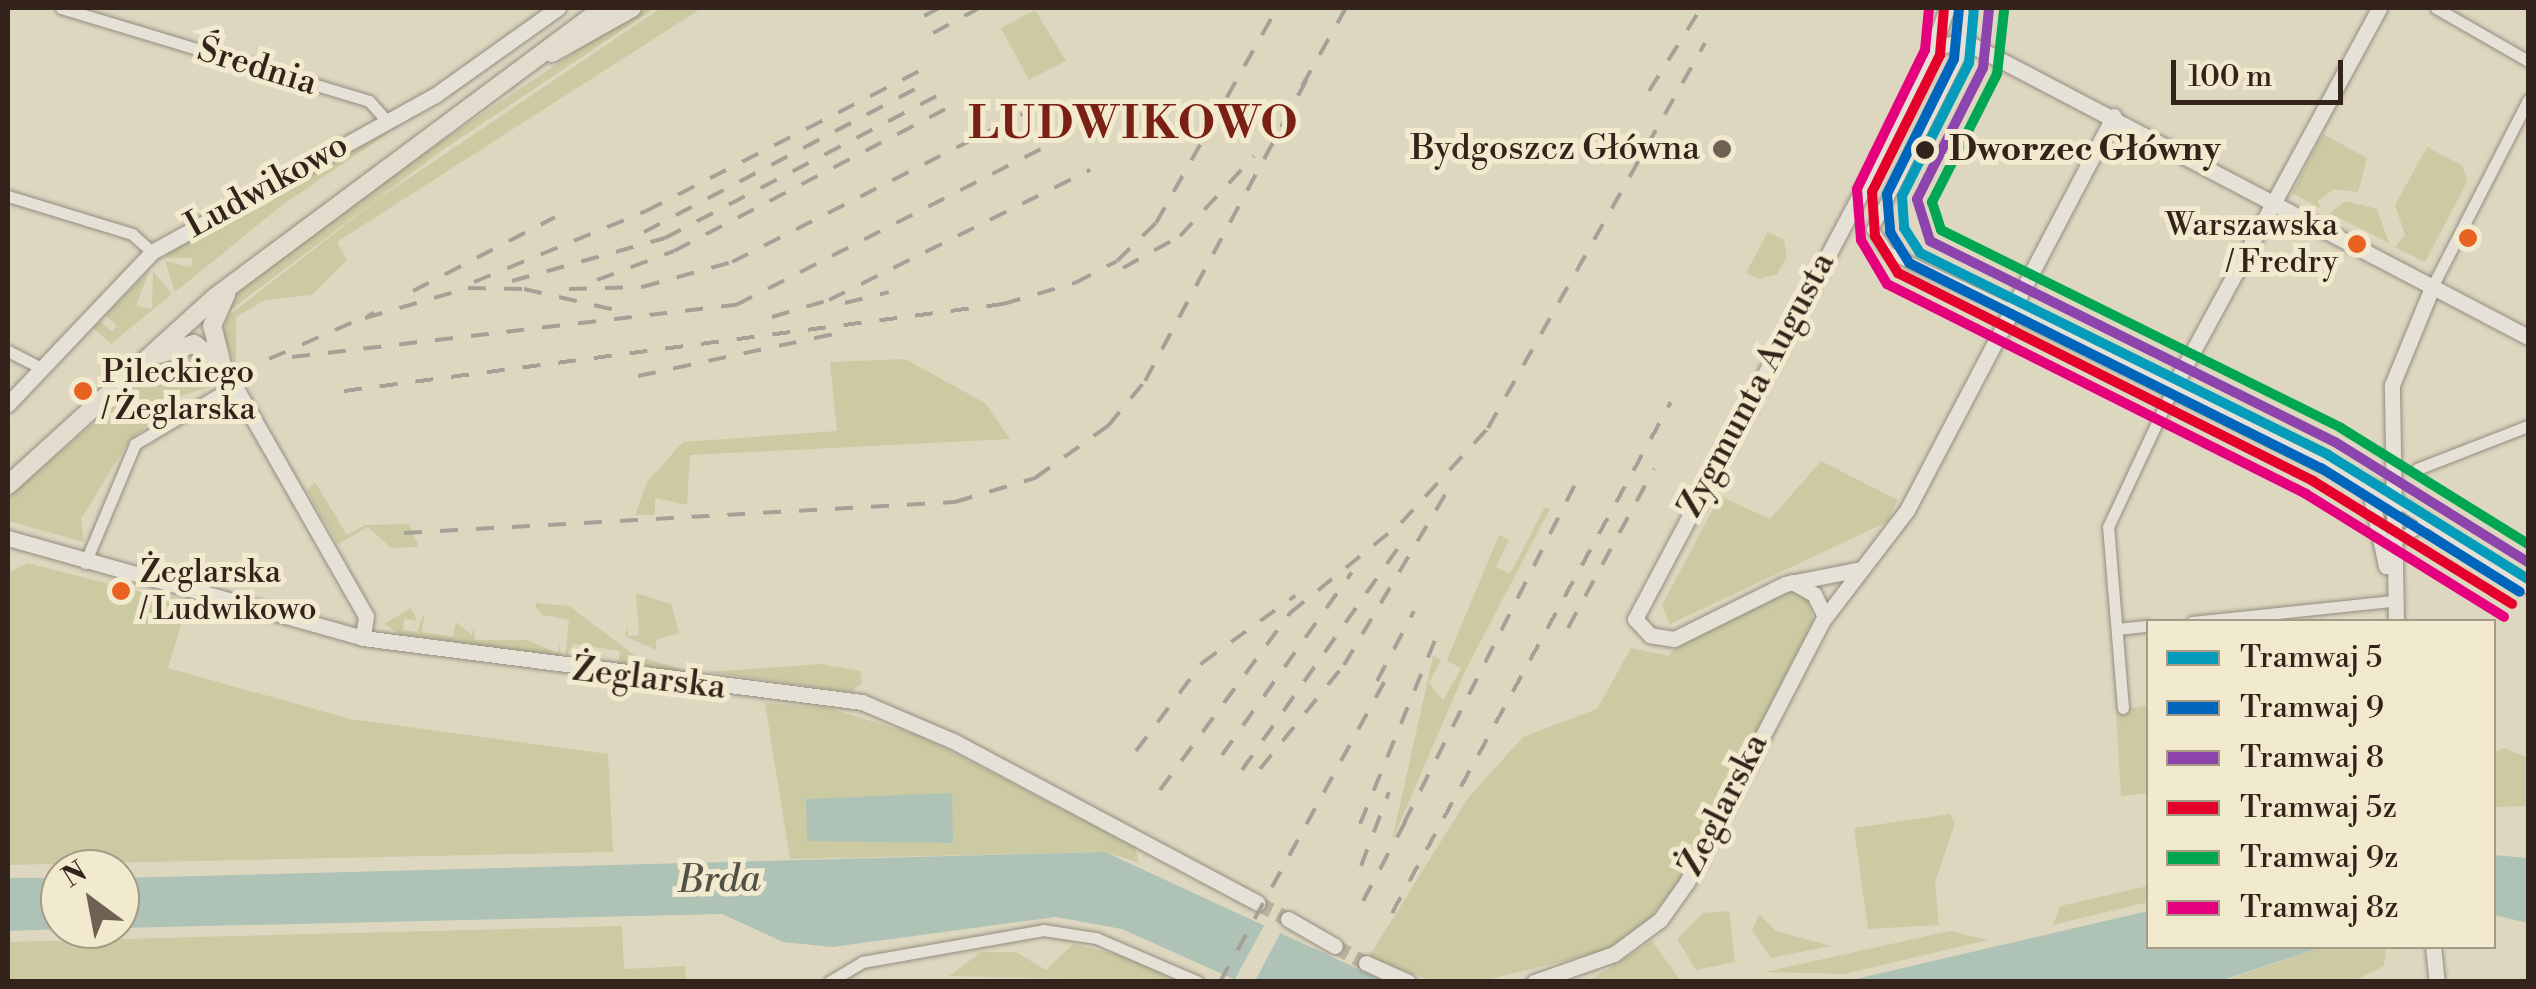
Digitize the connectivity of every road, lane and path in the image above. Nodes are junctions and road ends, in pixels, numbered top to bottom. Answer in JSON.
{"nodes":[{"id":1,"x":61,"y":8,"type":"edge"},
{"id":2,"x":558,"y":8,"type":"edge"},
{"id":3,"x":603,"y":8,"type":"edge"},
{"id":4,"x":632,"y":8,"type":"edge"},
{"id":5,"x":1947,"y":8,"type":"edge"},
{"id":6,"x":1960,"y":8,"type":"edge"},
{"id":7,"x":2379,"y":8,"type":"edge"},
{"id":8,"x":2436,"y":8,"type":"edge"},
{"id":9,"x":1966,"y":42,"type":"junction"},
{"id":10,"x":1937,"y":46,"type":"junction"},
{"id":11,"x":538,"y":58,"type":"junction"},
{"id":12,"x":2528,"y":61,"type":"edge"},
{"id":13,"x":2528,"y":100,"type":"edge"},
{"id":14,"x":2114,"y":116,"type":"junction"},
{"id":15,"x":387,"y":121,"type":"junction"},
{"id":16,"x":8,"y":196,"type":"edge"},
{"id":17,"x":2271,"y":197,"type":"junction"},
{"id":18,"x":152,"y":252,"type":"junction"},
{"id":19,"x":240,"y":277,"type":"junction"},
{"id":20,"x":2433,"y":284,"type":"junction"},
{"id":21,"x":2008,"y":309,"type":"junction"},
{"id":22,"x":2528,"y":337,"type":"edge"},
{"id":23,"x":8,"y":351,"type":"edge"},
{"id":24,"x":40,"y":368,"type":"junction"},
{"id":25,"x":228,"y":376,"type":"junction"},
{"id":26,"x":124,"y":377,"type":"junction"},
{"id":27,"x":2174,"y":386,"type":"junction"},
{"id":28,"x":8,"y":404,"type":"edge"},
{"id":29,"x":2527,"y":428,"type":"edge"},
{"id":30,"x":2417,"y":470,"type":"dead end"},
{"id":31,"x":2366,"y":484,"type":"junction"},
{"id":32,"x":8,"y":485,"type":"edge"},
{"id":33,"x":2393,"y":498,"type":"junction"},
{"id":34,"x":2428,"y":521,"type":"junction"},
{"id":35,"x":8,"y":538,"type":"edge"},
{"id":36,"x":2394,"y":541,"type":"junction"},
{"id":37,"x":85,"y":563,"type":"junction"},
{"id":38,"x":1860,"y":569,"type":"junction"},
{"id":39,"x":1792,"y":582,"type":"junction"},
{"id":40,"x":2392,"y":584,"type":"junction"},
{"id":41,"x":2528,"y":588,"type":"edge"},
{"id":42,"x":2394,"y":601,"type":"junction"},
{"id":43,"x":1825,"y":617,"type":"junction"},
{"id":44,"x":2221,"y":619,"type":"edge"},
{"id":45,"x":2396,"y":619,"type":"edge"},
{"id":46,"x":2146,"y":626,"type":"edge"},
{"id":47,"x":2117,"y":628,"type":"junction"},
{"id":48,"x":363,"y":638,"type":"junction"},
{"id":49,"x":2123,"y":708,"type":"dead end"},
{"id":50,"x":1258,"y":904,"type":"tunnel mouth"},
{"id":51,"x":1288,"y":919,"type":"tunnel mouth"},
{"id":52,"x":1335,"y":946,"type":"tunnel mouth"},
{"id":53,"x":2433,"y":949,"type":"edge"},
{"id":54,"x":1366,"y":963,"type":"tunnel mouth"},
{"id":55,"x":829,"y":982,"type":"edge"},
{"id":56,"x":1198,"y":982,"type":"edge"},
{"id":57,"x":1408,"y":982,"type":"edge"},
{"id":58,"x":1534,"y":982,"type":"edge"},
{"id":59,"x":2436,"y":982,"type":"edge"}],
"edges":[{"from":1,"to":15,"type":"street","name":"Średnia"},
{"from":2,"to":15,"type":"street","name":"Ludwikowo"},
{"from":3,"to":11,"type":"main road"},
{"from":4,"to":11,"type":"main road"},
{"from":5,"to":10,"type":"street","name":"Zygmunta Augusta"},
{"from":6,"to":9,"type":"street"},
{"from":7,"to":17,"type":"street"},
{"from":8,"to":12,"type":"street"},
{"from":9,"to":10,"type":"street"},
{"from":9,"to":14,"type":"street"},
{"from":9,"to":21,"type":"street"},
{"from":10,"to":39,"type":"street","name":"Zygmunta Augusta"},
{"from":11,"to":19,"type":"main road"},
{"from":13,"to":20,"type":"street"},
{"from":14,"to":17,"type":"street"},
{"from":14,"to":21,"type":"street","name":"Żeglarska"},
{"from":15,"to":18,"type":"street","name":"Ludwikowo"},
{"from":16,"to":18,"type":"street"},
{"from":17,"to":20,"type":"street"},
{"from":17,"to":27,"type":"street"},
{"from":18,"to":24,"type":"street","name":"Ludwikowo"},
{"from":19,"to":25,"type":"main road"},
{"from":19,"to":26,"type":"main road"},
{"from":20,"to":22,"type":"street"},
{"from":20,"to":33,"type":"street"},
{"from":21,"to":27,"type":"street"},
{"from":21,"to":38,"type":"street","name":"Żeglarska"},
{"from":23,"to":24,"type":"street"},
{"from":24,"to":28,"type":"street","name":"Ludwikowo"},
{"from":25,"to":26,"type":"main road"},
{"from":25,"to":37,"type":"street"},
{"from":25,"to":48,"type":"street"},
{"from":26,"to":32,"type":"main road"},
{"from":27,"to":31,"type":"street"},
{"from":27,"to":47,"type":"street"},
{"from":29,"to":30,"type":"street"},
{"from":31,"to":33,"type":"street"},
{"from":31,"to":40,"type":"street"},
{"from":33,"to":34,"type":"street"},
{"from":33,"to":36,"type":"street"},
{"from":34,"to":36,"type":"street"},
{"from":34,"to":41,"type":"street"},
{"from":35,"to":37,"type":"street","name":"Żeglarska"},
{"from":36,"to":40,"type":"street"},
{"from":37,"to":48,"type":"street","name":"Żeglarska"},
{"from":38,"to":39,"type":"street"},
{"from":38,"to":43,"type":"street","name":"Żeglarska"},
{"from":39,"to":43,"type":"street"},
{"from":40,"to":42,"type":"street"},
{"from":42,"to":44,"type":"street"},
{"from":42,"to":45,"type":"street"},
{"from":43,"to":58,"type":"street","name":"Żeglarska"},
{"from":46,"to":47,"type":"street"},
{"from":47,"to":49,"type":"street"},
{"from":48,"to":50,"type":"street","name":"Żeglarska"},
{"from":51,"to":52,"type":"street"},
{"from":53,"to":59,"type":"street"},
{"from":54,"to":57,"type":"street"},
{"from":55,"to":56,"type":"street"}]}
